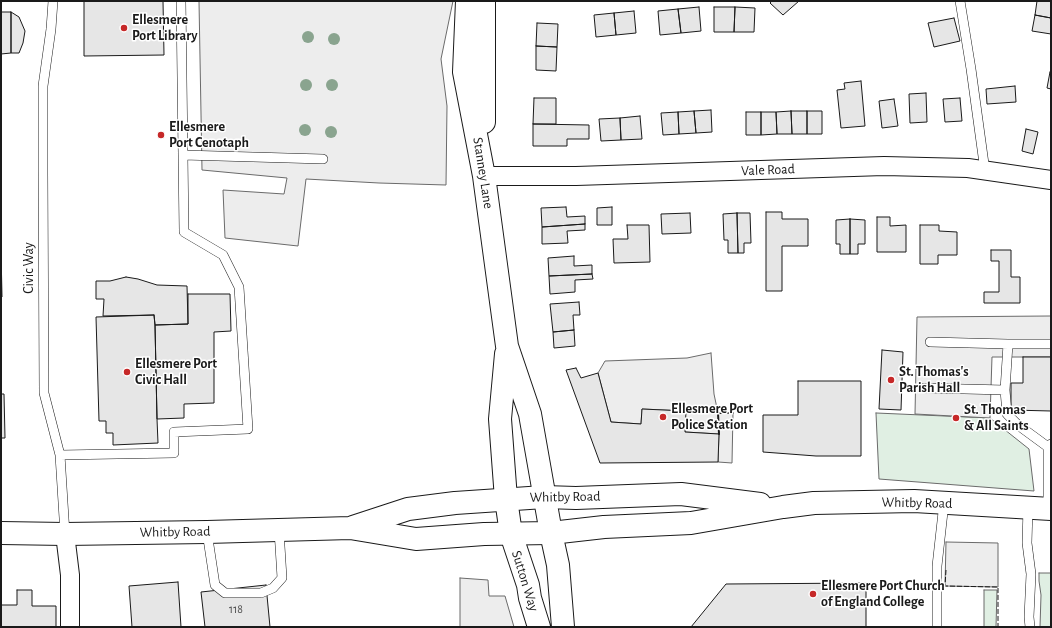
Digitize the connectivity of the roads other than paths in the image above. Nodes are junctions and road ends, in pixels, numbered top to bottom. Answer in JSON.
{"nodes":[{"id":1,"x":53,"y":1,"type":"edge"},
{"id":2,"x":181,"y":1,"type":"edge"},
{"id":3,"x":467,"y":1,"type":"edge"},
{"id":4,"x":484,"y":1,"type":"edge"},
{"id":5,"x":960,"y":1,"type":"edge"},
{"id":6,"x":183,"y":155,"type":"junction"},
{"id":7,"x":323,"y":159,"type":"dead end"},
{"id":8,"x":985,"y":171,"type":"junction"},
{"id":9,"x":484,"y":176,"type":"junction"},
{"id":10,"x":1051,"y":180,"type":"edge"},
{"id":11,"x":930,"y":342,"type":"dead end"},
{"id":12,"x":1008,"y":344,"type":"junction"},
{"id":13,"x":1051,"y":344,"type":"edge"},
{"id":14,"x":507,"y":346,"type":"junction"},
{"id":15,"x":924,"y":388,"type":"dead end"},
{"id":16,"x":1005,"y":390,"type":"junction"},
{"id":17,"x":1050,"y":446,"type":"edge"},
{"id":18,"x":60,"y":455,"type":"junction"},
{"id":19,"x":544,"y":497,"type":"junction"},
{"id":20,"x":506,"y":499,"type":"junction"},
{"id":21,"x":944,"y":503,"type":"junction"},
{"id":22,"x":783,"y":507,"type":"junction"},
{"id":23,"x":1042,"y":508,"type":"edge"},
{"id":24,"x":350,"y":528,"type":"junction"},
{"id":25,"x":279,"y":530,"type":"junction"},
{"id":26,"x":207,"y":532,"type":"junction"},
{"id":27,"x":1,"y":533,"type":"edge"},
{"id":28,"x":550,"y":533,"type":"junction"},
{"id":29,"x":65,"y":534,"type":"junction"},
{"id":30,"x":511,"y":534,"type":"junction"},
{"id":31,"x":70,"y":627,"type":"edge"},
{"id":32,"x":539,"y":627,"type":"edge"},
{"id":33,"x":563,"y":627,"type":"edge"},
{"id":34,"x":937,"y":627,"type":"edge"},
{"id":35,"x":1030,"y":627,"type":"edge"}],
"edges":[{"from":1,"to":18,"type":"lane","name":"Civic Way"},
{"from":2,"to":6,"type":"lane"},
{"from":3,"to":9,"type":"main road","name":"Stanney Lane"},
{"from":4,"to":9,"type":"main road"},
{"from":5,"to":8,"type":"lane"},
{"from":6,"to":7,"type":"lane"},
{"from":6,"to":18,"type":"lane"},
{"from":8,"to":9,"type":"street","name":"Vale Road"},
{"from":8,"to":10,"type":"street","name":"Vale Road"},
{"from":9,"to":14,"type":"main road","name":"Stanney Lane"},
{"from":11,"to":12,"type":"lane"},
{"from":12,"to":13,"type":"lane"},
{"from":12,"to":16,"type":"lane"},
{"from":14,"to":19,"type":"main road","name":"Stanney Lane"},
{"from":14,"to":20,"type":"main road","name":"Stanney Lane"},
{"from":15,"to":16,"type":"lane"},
{"from":16,"to":17,"type":"lane"},
{"from":17,"to":23,"type":"lane"},
{"from":18,"to":29,"type":"lane","name":"Civic Way"},
{"from":19,"to":20,"type":"main road","name":"Whitby Road"},
{"from":19,"to":22,"type":"main road","name":"Whitby Road"},
{"from":19,"to":28,"type":"main road","name":"Stanney Lane"},
{"from":20,"to":24,"type":"main road","name":"Whitby Road"},
{"from":20,"to":30,"type":"main road","name":"Stanney Lane"},
{"from":21,"to":22,"type":"main road","name":"Whitby Road"},
{"from":21,"to":23,"type":"main road","name":"Whitby Road"},
{"from":21,"to":34,"type":"lane"},
{"from":22,"to":28,"type":"main road","name":"Whitby Road"},
{"from":23,"to":35,"type":"lane"},
{"from":24,"to":25,"type":"main road","name":"Whitby Road"},
{"from":24,"to":30,"type":"main road","name":"Whitby Road"},
{"from":25,"to":26,"type":"main road","name":"Whitby Road"},
{"from":25,"to":26,"type":"lane"},
{"from":26,"to":29,"type":"main road","name":"Whitby Road"},
{"from":27,"to":29,"type":"main road","name":"Whitby Road"},
{"from":28,"to":30,"type":"main road","name":"Whitby Road"},
{"from":28,"to":33,"type":"main road","name":"Sutton Way"},
{"from":29,"to":31,"type":"street"},
{"from":30,"to":32,"type":"main road","name":"Sutton Way"}]}
